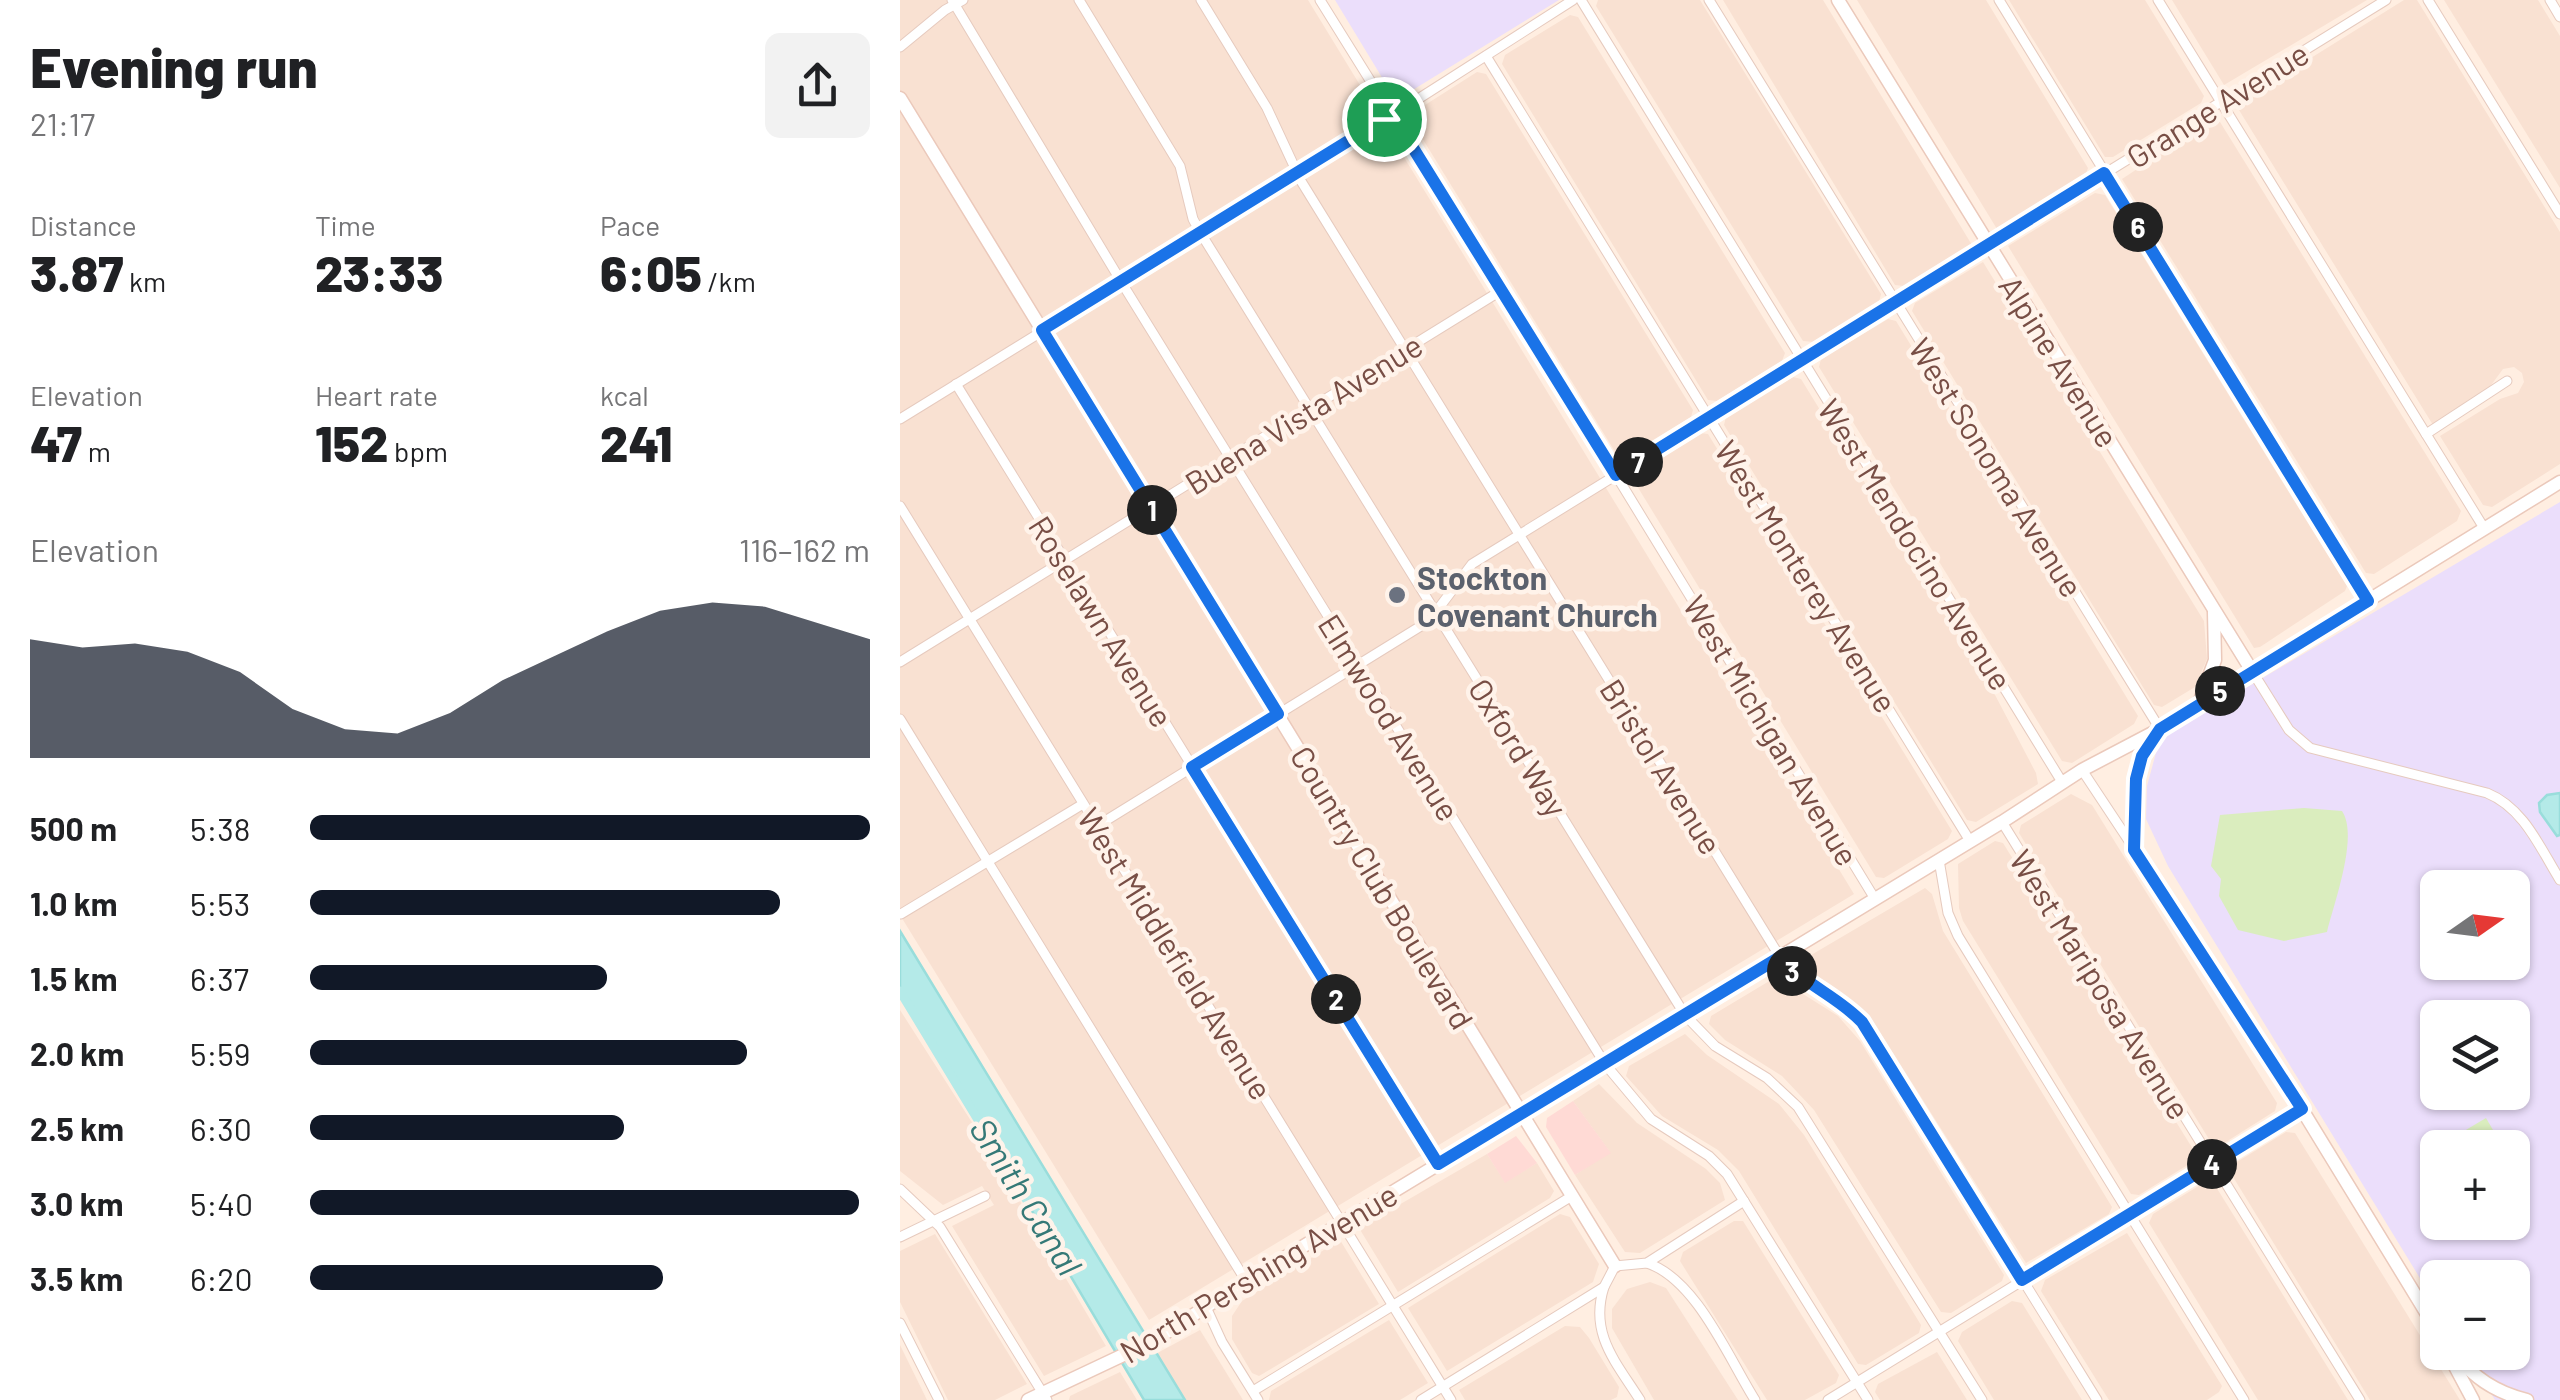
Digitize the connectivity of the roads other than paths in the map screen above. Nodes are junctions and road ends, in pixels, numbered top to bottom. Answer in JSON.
{"nodes":[{"id":1,"x":1079,"y":0,"type":"edge"},
{"id":2,"x":1201,"y":0,"type":"edge"},
{"id":3,"x":1320,"y":0,"type":"edge"},
{"id":4,"x":1577,"y":0,"type":"edge"},
{"id":5,"x":1709,"y":0,"type":"edge"},
{"id":6,"x":1838,"y":0,"type":"edge"},
{"id":7,"x":1999,"y":0,"type":"edge"},
{"id":8,"x":2158,"y":0,"type":"edge"},
{"id":9,"x":2386,"y":0,"type":"edge"},
{"id":10,"x":2428,"y":0,"type":"edge"},
{"id":11,"x":2550,"y":0,"type":"edge"},
{"id":12,"x":956,"y":2,"type":"edge"},
{"id":13,"x":2560,"y":16,"type":"edge"},
{"id":14,"x":900,"y":47,"type":"edge"},
{"id":15,"x":1486,"y":56,"type":"junction"},
{"id":16,"x":900,"y":98,"type":"edge"},
{"id":17,"x":2221,"y":102,"type":"junction"},
{"id":18,"x":1392,"y":114,"type":"junction"},
{"id":19,"x":1296,"y":173,"type":"junction"},
{"id":20,"x":2104,"y":173,"type":"junction"},
{"id":21,"x":2560,"y":214,"type":"edge"},
{"id":22,"x":1200,"y":232,"type":"junction"},
{"id":23,"x":1988,"y":244,"type":"junction"},
{"id":24,"x":1122,"y":280,"type":"junction"},
{"id":25,"x":1502,"y":290,"type":"junction"},
{"id":26,"x":1896,"y":302,"type":"junction"},
{"id":27,"x":1042,"y":330,"type":"junction"},
{"id":28,"x":1405,"y":350,"type":"junction"},
{"id":29,"x":1802,"y":360,"type":"junction"},
{"id":30,"x":2508,"y":381,"type":"dead end"},
{"id":31,"x":956,"y":384,"type":"junction"},
{"id":32,"x":1309,"y":409,"type":"junction"},
{"id":33,"x":1709,"y":417,"type":"junction"},
{"id":34,"x":900,"y":419,"type":"edge"},
{"id":35,"x":2426,"y":434,"type":"junction"},
{"id":36,"x":1230,"y":458,"type":"junction"},
{"id":37,"x":1616,"y":475,"type":"junction"},
{"id":38,"x":2559,"y":482,"type":"edge"},
{"id":39,"x":900,"y":506,"type":"edge"},
{"id":40,"x":1150,"y":507,"type":"junction"},
{"id":41,"x":2484,"y":528,"type":"junction"},
{"id":42,"x":1519,"y":535,"type":"junction"},
{"id":43,"x":1064,"y":560,"type":"junction"},
{"id":44,"x":2368,"y":601,"type":"junction"},
{"id":45,"x":2214,"y":609,"type":"junction"},
{"id":46,"x":1436,"y":611,"type":"junction"},
{"id":47,"x":969,"y":619,"type":"junction"},
{"id":48,"x":900,"y":662,"type":"edge"},
{"id":49,"x":1358,"y":665,"type":"junction"},
{"id":50,"x":2252,"y":671,"type":"junction"},
{"id":51,"x":2198,"y":706,"type":"junction"},
{"id":52,"x":1278,"y":714,"type":"junction"},
{"id":53,"x":900,"y":720,"type":"edge"},
{"id":54,"x":2160,"y":729,"type":"junction"},
{"id":55,"x":1192,"y":767,"type":"junction"},
{"id":56,"x":2082,"y":770,"type":"junction"},
{"id":57,"x":2062,"y":782,"type":"junction"},
{"id":58,"x":1083,"y":804,"type":"junction"},
{"id":59,"x":2002,"y":822,"type":"junction"},
{"id":60,"x":1097,"y":826,"type":"junction"},
{"id":61,"x":1970,"y":841,"type":"junction"},
{"id":62,"x":2134,"y":850,"type":"junction"},
{"id":63,"x":1938,"y":860,"type":"junction"},
{"id":64,"x":989,"y":861,"type":"junction"},
{"id":65,"x":2560,"y":880,"type":"edge"},
{"id":66,"x":1875,"y":899,"type":"junction"},
{"id":67,"x":902,"y":914,"type":"edge"},
{"id":68,"x":1780,"y":957,"type":"junction"},
{"id":69,"x":1685,"y":1015,"type":"junction"},
{"id":70,"x":1605,"y":1064,"type":"junction"},
{"id":71,"x":2302,"y":1109,"type":"junction"},
{"id":72,"x":1522,"y":1114,"type":"junction"},
{"id":73,"x":1438,"y":1164,"type":"junction"},
{"id":74,"x":2212,"y":1164,"type":"junction"},
{"id":75,"x":900,"y":1189,"type":"edge"},
{"id":76,"x":985,"y":1196,"type":"dead end"},
{"id":77,"x":1572,"y":1196,"type":"junction"},
{"id":78,"x":1744,"y":1201,"type":"junction"},
{"id":79,"x":2129,"y":1215,"type":"junction"},
{"id":80,"x":934,"y":1220,"type":"junction"},
{"id":81,"x":1343,"y":1222,"type":"junction"},
{"id":82,"x":900,"y":1238,"type":"edge"},
{"id":83,"x":1647,"y":1263,"type":"junction"},
{"id":84,"x":1615,"y":1266,"type":"junction"},
{"id":85,"x":2022,"y":1280,"type":"junction"},
{"id":86,"x":1246,"y":1281,"type":"junction"},
{"id":87,"x":1604,"y":1287,"type":"junction"},
{"id":88,"x":2420,"y":1304,"type":"edge"},
{"id":89,"x":1206,"y":1306,"type":"junction"},
{"id":90,"x":1393,"y":1306,"type":"junction"},
{"id":91,"x":900,"y":1323,"type":"edge"},
{"id":92,"x":1940,"y":1332,"type":"junction"},
{"id":93,"x":2459,"y":1370,"type":"edge"},
{"id":94,"x":2470,"y":1370,"type":"edge"},
{"id":95,"x":1857,"y":1382,"type":"junction"},
{"id":96,"x":1443,"y":1387,"type":"junction"},
{"id":97,"x":1045,"y":1396,"type":"edge"},
{"id":98,"x":1256,"y":1396,"type":"edge"},
{"id":99,"x":2242,"y":1396,"type":"edge"},
{"id":100,"x":1638,"y":1397,"type":"edge"},
{"id":101,"x":939,"y":1400,"type":"edge"},
{"id":102,"x":1028,"y":1400,"type":"edge"},
{"id":103,"x":1422,"y":1400,"type":"edge"},
{"id":104,"x":1451,"y":1400,"type":"edge"},
{"id":105,"x":1625,"y":1400,"type":"edge"},
{"id":106,"x":1755,"y":1400,"type":"edge"},
{"id":107,"x":1828,"y":1400,"type":"edge"},
{"id":108,"x":1868,"y":1400,"type":"edge"},
{"id":109,"x":1982,"y":1400,"type":"edge"},
{"id":110,"x":2097,"y":1400,"type":"edge"},
{"id":111,"x":2228,"y":1400,"type":"edge"},
{"id":112,"x":2360,"y":1400,"type":"edge"},
{"id":113,"x":2473,"y":1400,"type":"edge"},
{"id":114,"x":2527,"y":1400,"type":"edge"}],
"edges":[{"from":1,"to":22,"type":"street","name":"Oxford Way"},
{"from":2,"to":19,"type":"street","name":"Bristol Avenue"},
{"from":3,"to":18,"type":"street","name":"West Michigan Avenue"},
{"from":4,"to":15,"type":"street"},
{"from":4,"to":29,"type":"street","name":"West Mendocino Avenue"},
{"from":5,"to":26,"type":"street","name":"West Sonoma Avenue"},
{"from":6,"to":23,"type":"street","name":"Alpine Avenue"},
{"from":7,"to":20,"type":"street"},
{"from":8,"to":17,"type":"street"},
{"from":9,"to":17,"type":"street","name":"Grange Avenue"},
{"from":10,"to":21,"type":"street"},
{"from":11,"to":13,"type":"street"},
{"from":12,"to":14,"type":"street"},
{"from":12,"to":24,"type":"street","name":"Elmwood Avenue"},
{"from":15,"to":18,"type":"street"},
{"from":15,"to":33,"type":"street","name":"West Monterey Avenue"},
{"from":16,"to":27,"type":"street","name":"Country Club Boulevard"},
{"from":17,"to":20,"type":"street","name":"Grange Avenue"},
{"from":17,"to":35,"type":"street"},
{"from":18,"to":19,"type":"street"},
{"from":18,"to":25,"type":"street","name":"West Michigan Avenue"},
{"from":19,"to":22,"type":"street"},
{"from":19,"to":28,"type":"street","name":"Bristol Avenue"},
{"from":20,"to":23,"type":"street","name":"Grange Avenue"},
{"from":20,"to":44,"type":"street"},
{"from":22,"to":24,"type":"street"},
{"from":22,"to":32,"type":"street","name":"Oxford Way"},
{"from":23,"to":26,"type":"street","name":"Grange Avenue"},
{"from":23,"to":45,"type":"street","name":"Alpine Avenue"},
{"from":24,"to":27,"type":"street"},
{"from":24,"to":36,"type":"street","name":"Elmwood Avenue"},
{"from":25,"to":28,"type":"street","name":"Buena Vista Avenue"},
{"from":25,"to":37,"type":"street","name":"West Michigan Avenue"},
{"from":26,"to":29,"type":"street","name":"Grange Avenue"},
{"from":26,"to":54,"type":"street","name":"West Sonoma Avenue"},
{"from":27,"to":31,"type":"street"},
{"from":27,"to":40,"type":"street","name":"Country Club Boulevard"},
{"from":28,"to":32,"type":"street","name":"Buena Vista Avenue"},
{"from":28,"to":42,"type":"street","name":"Bristol Avenue"},
{"from":29,"to":33,"type":"street","name":"Grange Avenue"},
{"from":29,"to":57,"type":"street","name":"West Mendocino Avenue"},
{"from":30,"to":35,"type":"street"},
{"from":31,"to":34,"type":"street"},
{"from":31,"to":43,"type":"street","name":"Roselawn Avenue"},
{"from":32,"to":36,"type":"street","name":"Buena Vista Avenue"},
{"from":32,"to":46,"type":"street","name":"Oxford Way"},
{"from":33,"to":37,"type":"street","name":"Grange Avenue"},
{"from":33,"to":61,"type":"street","name":"West Monterey Avenue"},
{"from":35,"to":41,"type":"street"},
{"from":36,"to":40,"type":"street","name":"Buena Vista Avenue"},
{"from":36,"to":49,"type":"street","name":"Elmwood Avenue"},
{"from":37,"to":42,"type":"street","name":"Grange Avenue"},
{"from":37,"to":66,"type":"street","name":"West Michigan Avenue"},
{"from":38,"to":41,"type":"street","name":"North Pershing Avenue"},
{"from":39,"to":47,"type":"street","name":"West Middlefield Avenue"},
{"from":40,"to":43,"type":"street","name":"Buena Vista Avenue"},
{"from":40,"to":52,"type":"street","name":"Country Club Boulevard"},
{"from":41,"to":44,"type":"street","name":"North Pershing Avenue"},
{"from":42,"to":46,"type":"street","name":"Grange Avenue"},
{"from":42,"to":68,"type":"street","name":"Bristol Avenue"},
{"from":43,"to":47,"type":"street","name":"Buena Vista Avenue"},
{"from":43,"to":55,"type":"street","name":"Roselawn Avenue"},
{"from":44,"to":50,"type":"street","name":"North Pershing Avenue"},
{"from":45,"to":50,"type":"street","name":"Alpine Avenue"},
{"from":45,"to":51,"type":"street"},
{"from":46,"to":49,"type":"street","name":"Grange Avenue"},
{"from":46,"to":69,"type":"street","name":"Oxford Way"},
{"from":47,"to":48,"type":"street","name":"Buena Vista Avenue"},
{"from":47,"to":58,"type":"street","name":"West Middlefield Avenue"},
{"from":49,"to":52,"type":"street","name":"Grange Avenue"},
{"from":49,"to":70,"type":"street","name":"Elmwood Avenue"},
{"from":50,"to":51,"type":"street","name":"North Pershing Avenue"},
{"from":50,"to":65,"type":"street"},
{"from":51,"to":54,"type":"street","name":"North Pershing Avenue"},
{"from":52,"to":55,"type":"street","name":"Grange Avenue"},
{"from":52,"to":72,"type":"street","name":"Country Club Boulevard"},
{"from":53,"to":64,"type":"street"},
{"from":54,"to":56,"type":"street","name":"North Pershing Avenue"},
{"from":54,"to":62,"type":"street"},
{"from":55,"to":60,"type":"street","name":"Grange Avenue"},
{"from":55,"to":73,"type":"street","name":"Roselawn Avenue"},
{"from":56,"to":57,"type":"street","name":"North Pershing Avenue"},
{"from":56,"to":62,"type":"street"},
{"from":57,"to":59,"type":"street","name":"North Pershing Avenue"},
{"from":58,"to":60,"type":"street","name":"West Middlefield Avenue"},
{"from":58,"to":64,"type":"street"},
{"from":59,"to":61,"type":"street","name":"North Pershing Avenue"},
{"from":59,"to":74,"type":"street","name":"West Mariposa Avenue"},
{"from":60,"to":81,"type":"street","name":"West Middlefield Avenue"},
{"from":61,"to":63,"type":"street","name":"North Pershing Avenue"},
{"from":62,"to":71,"type":"street"},
{"from":63,"to":66,"type":"street","name":"North Pershing Avenue"},
{"from":63,"to":79,"type":"street"},
{"from":64,"to":67,"type":"street"},
{"from":64,"to":86,"type":"street"},
{"from":66,"to":68,"type":"street","name":"North Pershing Avenue"},
{"from":68,"to":69,"type":"street","name":"North Pershing Avenue"},
{"from":68,"to":85,"type":"street","name":"Bristol Avenue"},
{"from":69,"to":70,"type":"street","name":"North Pershing Avenue"},
{"from":69,"to":92,"type":"street","name":"Oxford Way"},
{"from":70,"to":72,"type":"street","name":"North Pershing Avenue"},
{"from":70,"to":78,"type":"street","name":"Elmwood Avenue"},
{"from":71,"to":74,"type":"street"},
{"from":71,"to":88,"type":"street"},
{"from":72,"to":73,"type":"street","name":"North Pershing Avenue"},
{"from":72,"to":77,"type":"street","name":"Country Club Boulevard"},
{"from":73,"to":81,"type":"street","name":"North Pershing Avenue"},
{"from":74,"to":79,"type":"street"},
{"from":74,"to":112,"type":"street","name":"West Mariposa Avenue"},
{"from":75,"to":80,"type":"street"},
{"from":76,"to":80,"type":"street"},
{"from":77,"to":84,"type":"street","name":"Country Club Boulevard"},
{"from":77,"to":90,"type":"street"},
{"from":78,"to":83,"type":"street"},
{"from":78,"to":95,"type":"street","name":"Elmwood Avenue"},
{"from":79,"to":85,"type":"street"},
{"from":79,"to":99,"type":"street"},
{"from":80,"to":82,"type":"street"},
{"from":80,"to":97,"type":"street"},
{"from":81,"to":86,"type":"street","name":"North Pershing Avenue"},
{"from":81,"to":90,"type":"street","name":"West Middlefield Avenue"},
{"from":83,"to":84,"type":"street"},
{"from":83,"to":106,"type":"street"},
{"from":84,"to":87,"type":"street"},
{"from":85,"to":92,"type":"street"},
{"from":85,"to":110,"type":"street","name":"Bristol Avenue"},
{"from":86,"to":89,"type":"street","name":"North Pershing Avenue"},
{"from":87,"to":96,"type":"street"},
{"from":87,"to":100,"type":"street"},
{"from":89,"to":97,"type":"street","name":"North Pershing Avenue"},
{"from":89,"to":98,"type":"street"},
{"from":90,"to":96,"type":"street","name":"West Middlefield Avenue"},
{"from":90,"to":98,"type":"street"},
{"from":91,"to":101,"type":"street"},
{"from":92,"to":95,"type":"street"},
{"from":92,"to":109,"type":"street","name":"Oxford Way"},
{"from":93,"to":113,"type":"street"},
{"from":94,"to":114,"type":"street"},
{"from":95,"to":107,"type":"street"},
{"from":95,"to":108,"type":"street","name":"Elmwood Avenue"},
{"from":96,"to":103,"type":"street"},
{"from":96,"to":104,"type":"street","name":"West Middlefield Avenue"},
{"from":97,"to":102,"type":"street","name":"North Pershing Avenue"},
{"from":99,"to":111,"type":"street"},
{"from":100,"to":105,"type":"street"}]}
